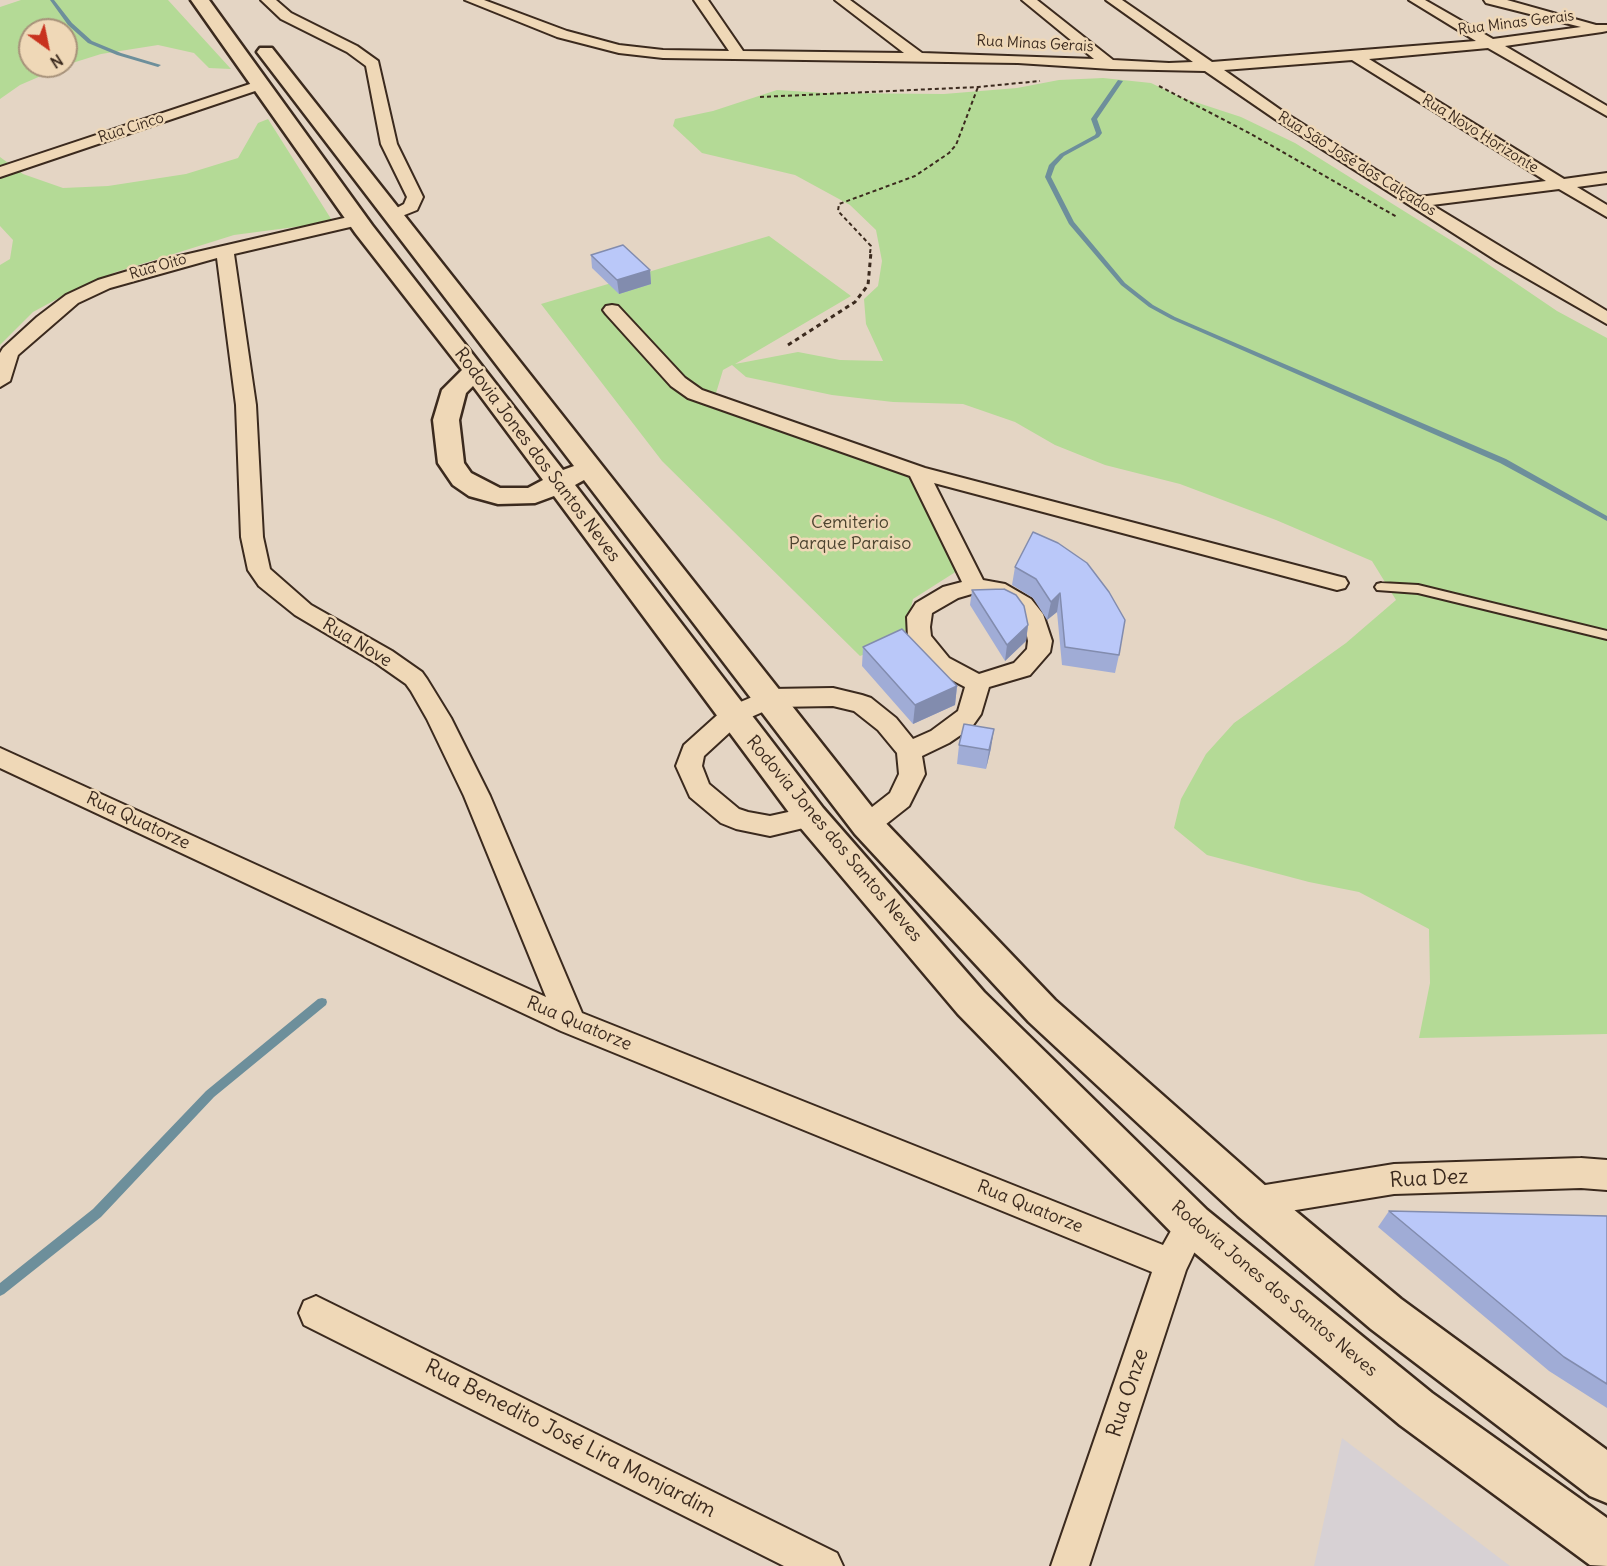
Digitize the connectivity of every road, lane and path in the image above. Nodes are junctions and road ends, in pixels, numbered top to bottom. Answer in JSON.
{"nodes":[{"id":1,"x":200,"y":0,"type":"edge"},
{"id":2,"x":224,"y":0,"type":"edge"},
{"id":3,"x":268,"y":0,"type":"edge"},
{"id":4,"x":472,"y":0,"type":"edge"},
{"id":5,"x":701,"y":0,"type":"edge"},
{"id":6,"x":842,"y":0,"type":"edge"},
{"id":7,"x":1029,"y":0,"type":"edge"},
{"id":8,"x":1113,"y":0,"type":"edge"},
{"id":9,"x":1416,"y":0,"type":"edge"},
{"id":10,"x":1491,"y":0,"type":"edge"},
{"id":11,"x":1605,"y":29,"type":"edge"},
{"id":12,"x":1490,"y":44,"type":"junction"},
{"id":13,"x":738,"y":54,"type":"junction"},
{"id":14,"x":1354,"y":55,"type":"junction"},
{"id":15,"x":918,"y":57,"type":"junction"},
{"id":16,"x":1111,"y":65,"type":"junction"},
{"id":17,"x":1208,"y":67,"type":"junction"},
{"id":18,"x":1048,"y":80,"type":"dead end"},
{"id":19,"x":262,"y":84,"type":"junction"},
{"id":20,"x":1159,"y":86,"type":"dead end"},
{"id":21,"x":978,"y":87,"type":"junction"},
{"id":22,"x":760,"y":97,"type":"dead end"},
{"id":23,"x":1607,"y":112,"type":"edge"},
{"id":24,"x":0,"y":172,"type":"edge"},
{"id":25,"x":1607,"y":178,"type":"edge"},
{"id":26,"x":1558,"y":183,"type":"junction"},
{"id":27,"x":1418,"y":202,"type":"junction"},
{"id":28,"x":1607,"y":212,"type":"edge"},
{"id":29,"x":392,"y":215,"type":"junction"},
{"id":30,"x":357,"y":220,"type":"junction"},
{"id":31,"x":1406,"y":223,"type":"dead end"},
{"id":32,"x":225,"y":250,"type":"junction"},
{"id":33,"x":612,"y":310,"type":"dead end"},
{"id":34,"x":1607,"y":319,"type":"edge"},
{"id":35,"x":788,"y":345,"type":"dead end"},
{"id":36,"x":475,"y":371,"type":"junction"},
{"id":37,"x":0,"y":381,"type":"edge"},
{"id":38,"x":588,"y":466,"type":"junction"},
{"id":39,"x":918,"y":472,"type":"junction"},
{"id":40,"x":559,"y":484,"type":"junction"},
{"id":41,"x":1337,"y":583,"type":"dead end"},
{"id":42,"x":975,"y":586,"type":"junction"},
{"id":43,"x":1381,"y":587,"type":"dead end"},
{"id":44,"x":1607,"y":635,"type":"edge"},
{"id":45,"x":979,"y":682,"type":"junction"},
{"id":46,"x":771,"y":698,"type":"junction"},
{"id":47,"x":733,"y":715,"type":"junction"},
{"id":48,"x":909,"y":751,"type":"junction"},
{"id":49,"x":0,"y":757,"type":"edge"},
{"id":50,"x":811,"y":817,"type":"junction"},
{"id":51,"x":867,"y":825,"type":"junction"},
{"id":52,"x":571,"y":1022,"type":"junction"},
{"id":53,"x":1607,"y":1175,"type":"edge"},
{"id":54,"x":1253,"y":1202,"type":"junction"},
{"id":55,"x":1192,"y":1224,"type":"junction"},
{"id":56,"x":1171,"y":1264,"type":"junction"},
{"id":57,"x":316,"y":1312,"type":"dead end"},
{"id":58,"x":1607,"y":1479,"type":"edge"},
{"id":59,"x":1607,"y":1548,"type":"edge"},
{"id":60,"x":824,"y":1566,"type":"edge"},
{"id":61,"x":1070,"y":1566,"type":"edge"}],
"edges":[{"from":1,"to":19,"type":"main road","name":"Rodovia Jones dos Santos Neves"},
{"from":2,"to":29,"type":"main road","name":"Rodovia Jones dos Santos Neves"},
{"from":3,"to":29,"type":"street"},
{"from":4,"to":13,"type":"street","name":"Rua Minas Gerais"},
{"from":5,"to":13,"type":"street"},
{"from":6,"to":15,"type":"street"},
{"from":7,"to":16,"type":"street"},
{"from":8,"to":17,"type":"street","name":"Rua São José dos Calçados"},
{"from":9,"to":12,"type":"street"},
{"from":10,"to":11,"type":"street"},
{"from":11,"to":12,"type":"street","name":"Rua Minas Gerais"},
{"from":12,"to":14,"type":"street","name":"Rua Minas Gerais"},
{"from":12,"to":23,"type":"street"},
{"from":13,"to":15,"type":"street","name":"Rua Minas Gerais"},
{"from":14,"to":17,"type":"street","name":"Rua Minas Gerais"},
{"from":14,"to":26,"type":"street","name":"Rua Novo Horizonte"},
{"from":15,"to":16,"type":"street","name":"Rua Minas Gerais"},
{"from":16,"to":17,"type":"street","name":"Rua Minas Gerais"},
{"from":17,"to":27,"type":"street","name":"Rua São José dos Calçados"},
{"from":18,"to":21,"type":"path"},
{"from":19,"to":24,"type":"street","name":"Rua Cinco"},
{"from":19,"to":30,"type":"main road","name":"Rodovia Jones dos Santos Neves"},
{"from":20,"to":31,"type":"path"},
{"from":21,"to":22,"type":"path"},
{"from":21,"to":35,"type":"path"},
{"from":25,"to":26,"type":"street"},
{"from":26,"to":27,"type":"street"},
{"from":26,"to":28,"type":"street","name":"Rua Novo Horizonte"},
{"from":27,"to":34,"type":"street","name":"Rua São José dos Calçados"},
{"from":29,"to":38,"type":"main road","name":"Rodovia Jones dos Santos Neves"},
{"from":30,"to":32,"type":"street","name":"Rua Oito"},
{"from":30,"to":36,"type":"main road","name":"Rodovia Jones dos Santos Neves"},
{"from":32,"to":37,"type":"street","name":"Rua Oito"},
{"from":32,"to":52,"type":"street","name":"Rua Nove"},
{"from":33,"to":39,"type":"street"},
{"from":36,"to":40,"type":"main road","name":"Rodovia Jones dos Santos Neves"},
{"from":36,"to":40,"type":"main road"},
{"from":38,"to":40,"type":"main road"},
{"from":38,"to":46,"type":"main road","name":"Rodovia Jones dos Santos Neves"},
{"from":39,"to":41,"type":"street"},
{"from":39,"to":42,"type":"street"},
{"from":40,"to":47,"type":"main road","name":"Rodovia Jones dos Santos Neves"},
{"from":42,"to":45,"type":"street"},
{"from":42,"to":45,"type":"street"},
{"from":43,"to":44,"type":"lane"},
{"from":45,"to":48,"type":"street"},
{"from":46,"to":47,"type":"street"},
{"from":46,"to":48,"type":"street"},
{"from":46,"to":51,"type":"main road","name":"Rodovia Jones dos Santos Neves"},
{"from":47,"to":50,"type":"main road","name":"Rodovia Jones dos Santos Neves"},
{"from":47,"to":50,"type":"street"},
{"from":48,"to":51,"type":"street"},
{"from":49,"to":52,"type":"street","name":"Rua Quatorze"},
{"from":50,"to":55,"type":"main road","name":"Rodovia Jones dos Santos Neves"},
{"from":51,"to":54,"type":"main road","name":"Rodovia Jones dos Santos Neves"},
{"from":52,"to":56,"type":"street","name":"Rua Quatorze"},
{"from":53,"to":54,"type":"street","name":"Rua Dez"},
{"from":54,"to":58,"type":"main road","name":"Rodovia Jones dos Santos Neves"},
{"from":55,"to":56,"type":"street","name":"Rua Onze"},
{"from":55,"to":59,"type":"main road","name":"Rodovia Jones dos Santos Neves"},
{"from":56,"to":61,"type":"street","name":"Rua Onze"},
{"from":57,"to":60,"type":"street","name":"Rua Benedito José Lira Monjardim"}]}
